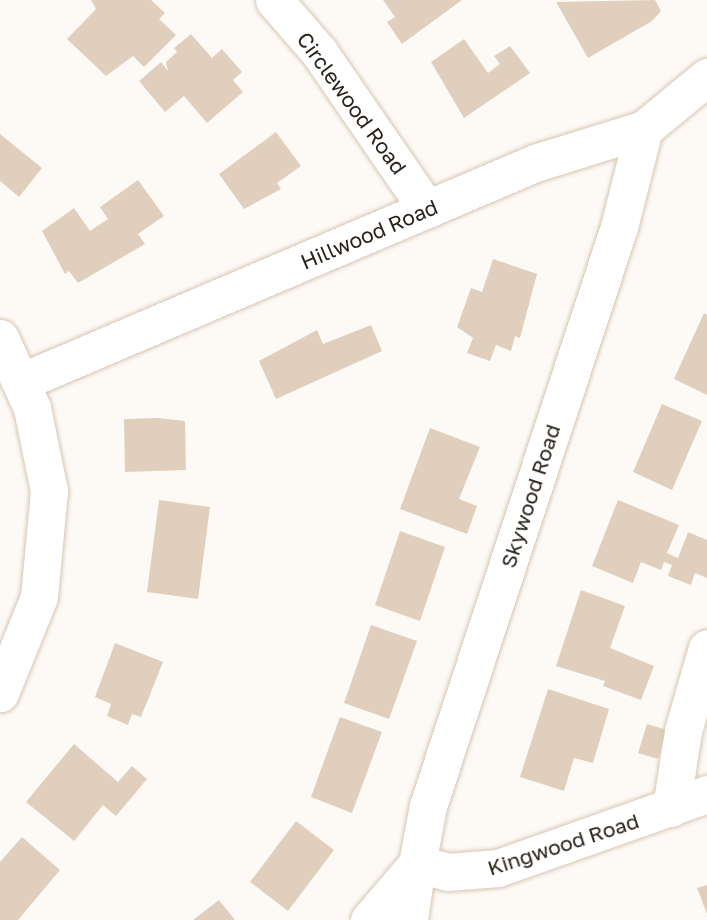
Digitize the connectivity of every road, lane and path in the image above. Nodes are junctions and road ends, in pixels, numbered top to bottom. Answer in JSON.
{"nodes":[{"id":1,"x":274,"y":0,"type":"edge"},
{"id":2,"x":707,"y":77,"type":"edge"},
{"id":3,"x":643,"y":129,"type":"junction"},
{"id":4,"x":427,"y":209,"type":"junction"},
{"id":5,"x":0,"y":338,"type":"edge"},
{"id":6,"x":23,"y":381,"type":"junction"},
{"id":7,"x":707,"y":648,"type":"edge"},
{"id":8,"x":0,"y":693,"type":"edge"},
{"id":9,"x":707,"y":794,"type":"edge"},
{"id":10,"x":671,"y":808,"type":"junction"},
{"id":11,"x":417,"y":864,"type":"junction"},
{"id":12,"x":369,"y":920,"type":"edge"},
{"id":13,"x":409,"y":920,"type":"edge"}],
"edges":[{"from":1,"to":4,"type":"street","name":"Circlewood Road"},
{"from":2,"to":3,"type":"street","name":"Hillwood Road"},
{"from":3,"to":4,"type":"street","name":"Hillwood Road"},
{"from":3,"to":11,"type":"street","name":"Skywood Road"},
{"from":4,"to":6,"type":"street","name":"Hillwood Road"},
{"from":5,"to":6,"type":"street"},
{"from":6,"to":8,"type":"street"},
{"from":7,"to":10,"type":"street"},
{"from":9,"to":10,"type":"street","name":"Kingwood Road"},
{"from":10,"to":11,"type":"street","name":"Kingwood Road"},
{"from":11,"to":12,"type":"street","name":"Skywood Road"},
{"from":11,"to":13,"type":"street","name":"Skywood Road"}]}
